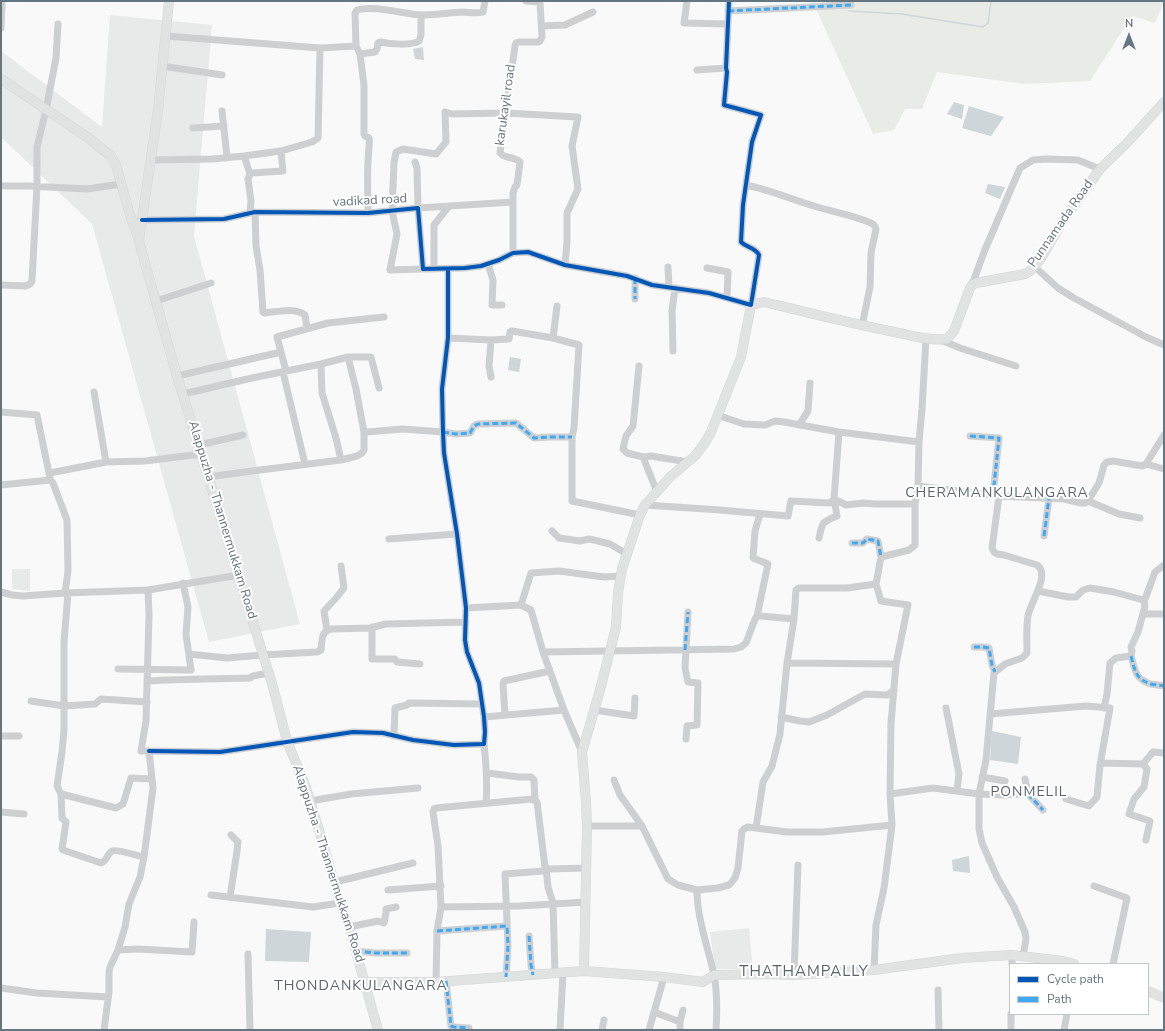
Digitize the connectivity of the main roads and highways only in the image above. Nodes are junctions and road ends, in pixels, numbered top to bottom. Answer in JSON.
{"nodes":[{"id":1,"x":169,"y":1,"type":"edge"},
{"id":2,"x":1,"y":79,"type":"edge"},
{"id":3,"x":1164,"y":102,"type":"edge"},
{"id":4,"x":139,"y":240,"type":"junction"},
{"id":5,"x":1012,"y":959,"type":"edge"},
{"id":6,"x":1070,"y":963,"type":"edge"},
{"id":7,"x":584,"y":971,"type":"junction"},
{"id":8,"x":365,"y":982,"type":"junction"},
{"id":9,"x":1149,"y":991,"type":"edge"},
{"id":10,"x":1164,"y":998,"type":"edge"},
{"id":11,"x":378,"y":1030,"type":"edge"}],
"edges":[{"from":1,"to":4,"type":"main road","name":"Alappuzha - Thannermukkam Road"},
{"from":2,"to":4,"type":"main road"},
{"from":3,"to":7,"type":"main road","name":"Punnamada Road"},
{"from":4,"to":8,"type":"main road","name":"Alappuzha - Thannermukkam Road"},
{"from":5,"to":6,"type":"main road"},
{"from":5,"to":7,"type":"main road"},
{"from":7,"to":8,"type":"main road"},
{"from":8,"to":11,"type":"main road","name":"Alappuzha - Thannermukkam Road"},
{"from":9,"to":10,"type":"main road"}]}
